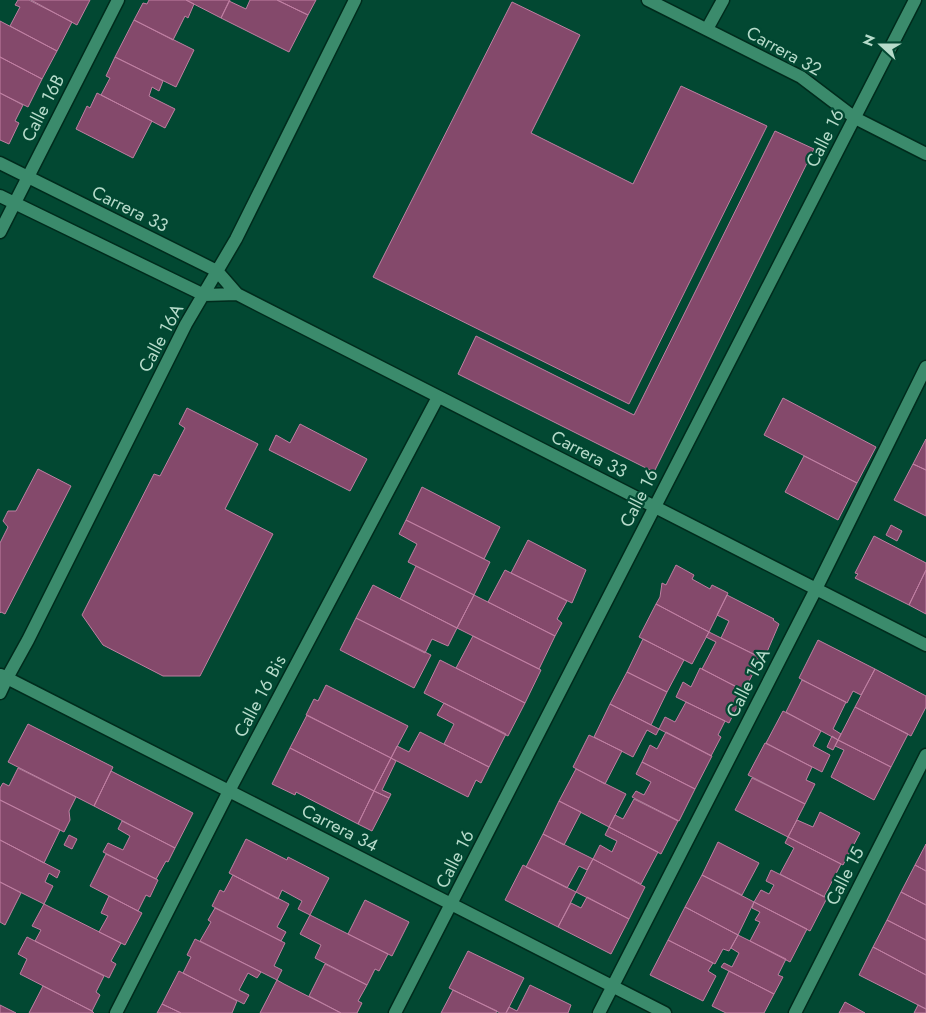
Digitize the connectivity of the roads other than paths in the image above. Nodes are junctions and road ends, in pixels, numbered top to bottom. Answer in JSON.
{"nodes":[{"id":1,"x":118,"y":0,"type":"edge"},
{"id":2,"x":355,"y":0,"type":"edge"},
{"id":3,"x":648,"y":0,"type":"edge"},
{"id":4,"x":723,"y":0,"type":"edge"},
{"id":5,"x":915,"y":0,"type":"edge"},
{"id":6,"x":708,"y":29,"type":"junction"},
{"id":7,"x":855,"y":118,"type":"junction"},
{"id":8,"x":926,"y":154,"type":"edge"},
{"id":9,"x":0,"y":163,"type":"edge"},
{"id":10,"x":28,"y":178,"type":"junction"},
{"id":11,"x":0,"y":196,"type":"edge"},
{"id":12,"x":14,"y":204,"type":"junction"},
{"id":13,"x":0,"y":232,"type":"edge"},
{"id":14,"x":216,"y":271,"type":"junction"},
{"id":15,"x":237,"y":294,"type":"junction"},
{"id":16,"x":204,"y":295,"type":"junction"},
{"id":17,"x":926,"y":367,"type":"edge"},
{"id":18,"x":438,"y":396,"type":"junction"},
{"id":19,"x":654,"y":507,"type":"junction"},
{"id":20,"x":816,"y":589,"type":"junction"},
{"id":21,"x":926,"y":645,"type":"edge"},
{"id":22,"x":3,"y":676,"type":"edge"},
{"id":23,"x":0,"y":693,"type":"edge"},
{"id":24,"x":926,"y":755,"type":"edge"},
{"id":25,"x":229,"y":791,"type":"junction"},
{"id":26,"x":451,"y":904,"type":"junction"},
{"id":27,"x":613,"y":986,"type":"junction"},
{"id":28,"x":116,"y":1013,"type":"edge"},
{"id":29,"x":395,"y":1013,"type":"edge"},
{"id":30,"x":599,"y":1013,"type":"edge"},
{"id":31,"x":665,"y":1013,"type":"edge"},
{"id":32,"x":795,"y":1013,"type":"edge"}],
"edges":[{"from":1,"to":10,"type":"street","name":"Calle 16B"},
{"from":2,"to":14,"type":"street","name":"Calle 16A"},
{"from":3,"to":6,"type":"street","name":"Carrera 32"},
{"from":4,"to":6,"type":"street"},
{"from":5,"to":7,"type":"street","name":"Calle 16"},
{"from":6,"to":7,"type":"street","name":"Carrera 32"},
{"from":7,"to":8,"type":"street","name":"Carrera 32"},
{"from":7,"to":19,"type":"street","name":"Calle 16"},
{"from":9,"to":10,"type":"street","name":"Carrera 33"},
{"from":10,"to":12,"type":"street","name":"Calle 16B"},
{"from":10,"to":14,"type":"street","name":"Carrera 33"},
{"from":11,"to":12,"type":"street","name":"Carrera 33"},
{"from":12,"to":13,"type":"street","name":"Calle 16B"},
{"from":12,"to":16,"type":"street","name":"Carrera 33"},
{"from":14,"to":15,"type":"street","name":"Carrera 33"},
{"from":14,"to":16,"type":"street","name":"Calle 16A"},
{"from":15,"to":16,"type":"street","name":"Carrera 33"},
{"from":15,"to":18,"type":"street","name":"Carrera 33"},
{"from":16,"to":22,"type":"street","name":"Calle 16A"},
{"from":17,"to":20,"type":"street","name":"Calle 15A"},
{"from":18,"to":19,"type":"street","name":"Carrera 33"},
{"from":18,"to":25,"type":"street","name":"Calle 16 Bis"},
{"from":19,"to":20,"type":"street","name":"Carrera 33"},
{"from":19,"to":26,"type":"street","name":"Calle 16"},
{"from":20,"to":21,"type":"street","name":"Carrera 33"},
{"from":20,"to":27,"type":"street","name":"Calle 15A"},
{"from":22,"to":23,"type":"street","name":"Calle 16A"},
{"from":22,"to":25,"type":"street","name":"Carrera 34"},
{"from":24,"to":32,"type":"street","name":"Calle 15"},
{"from":25,"to":26,"type":"street","name":"Carrera 34"},
{"from":25,"to":28,"type":"street","name":"Calle 16 Bis"},
{"from":26,"to":27,"type":"street","name":"Carrera 34"},
{"from":26,"to":29,"type":"street","name":"Calle 16"},
{"from":27,"to":30,"type":"street","name":"Calle 15A"},
{"from":27,"to":31,"type":"street","name":"Carrera 34"}]}
